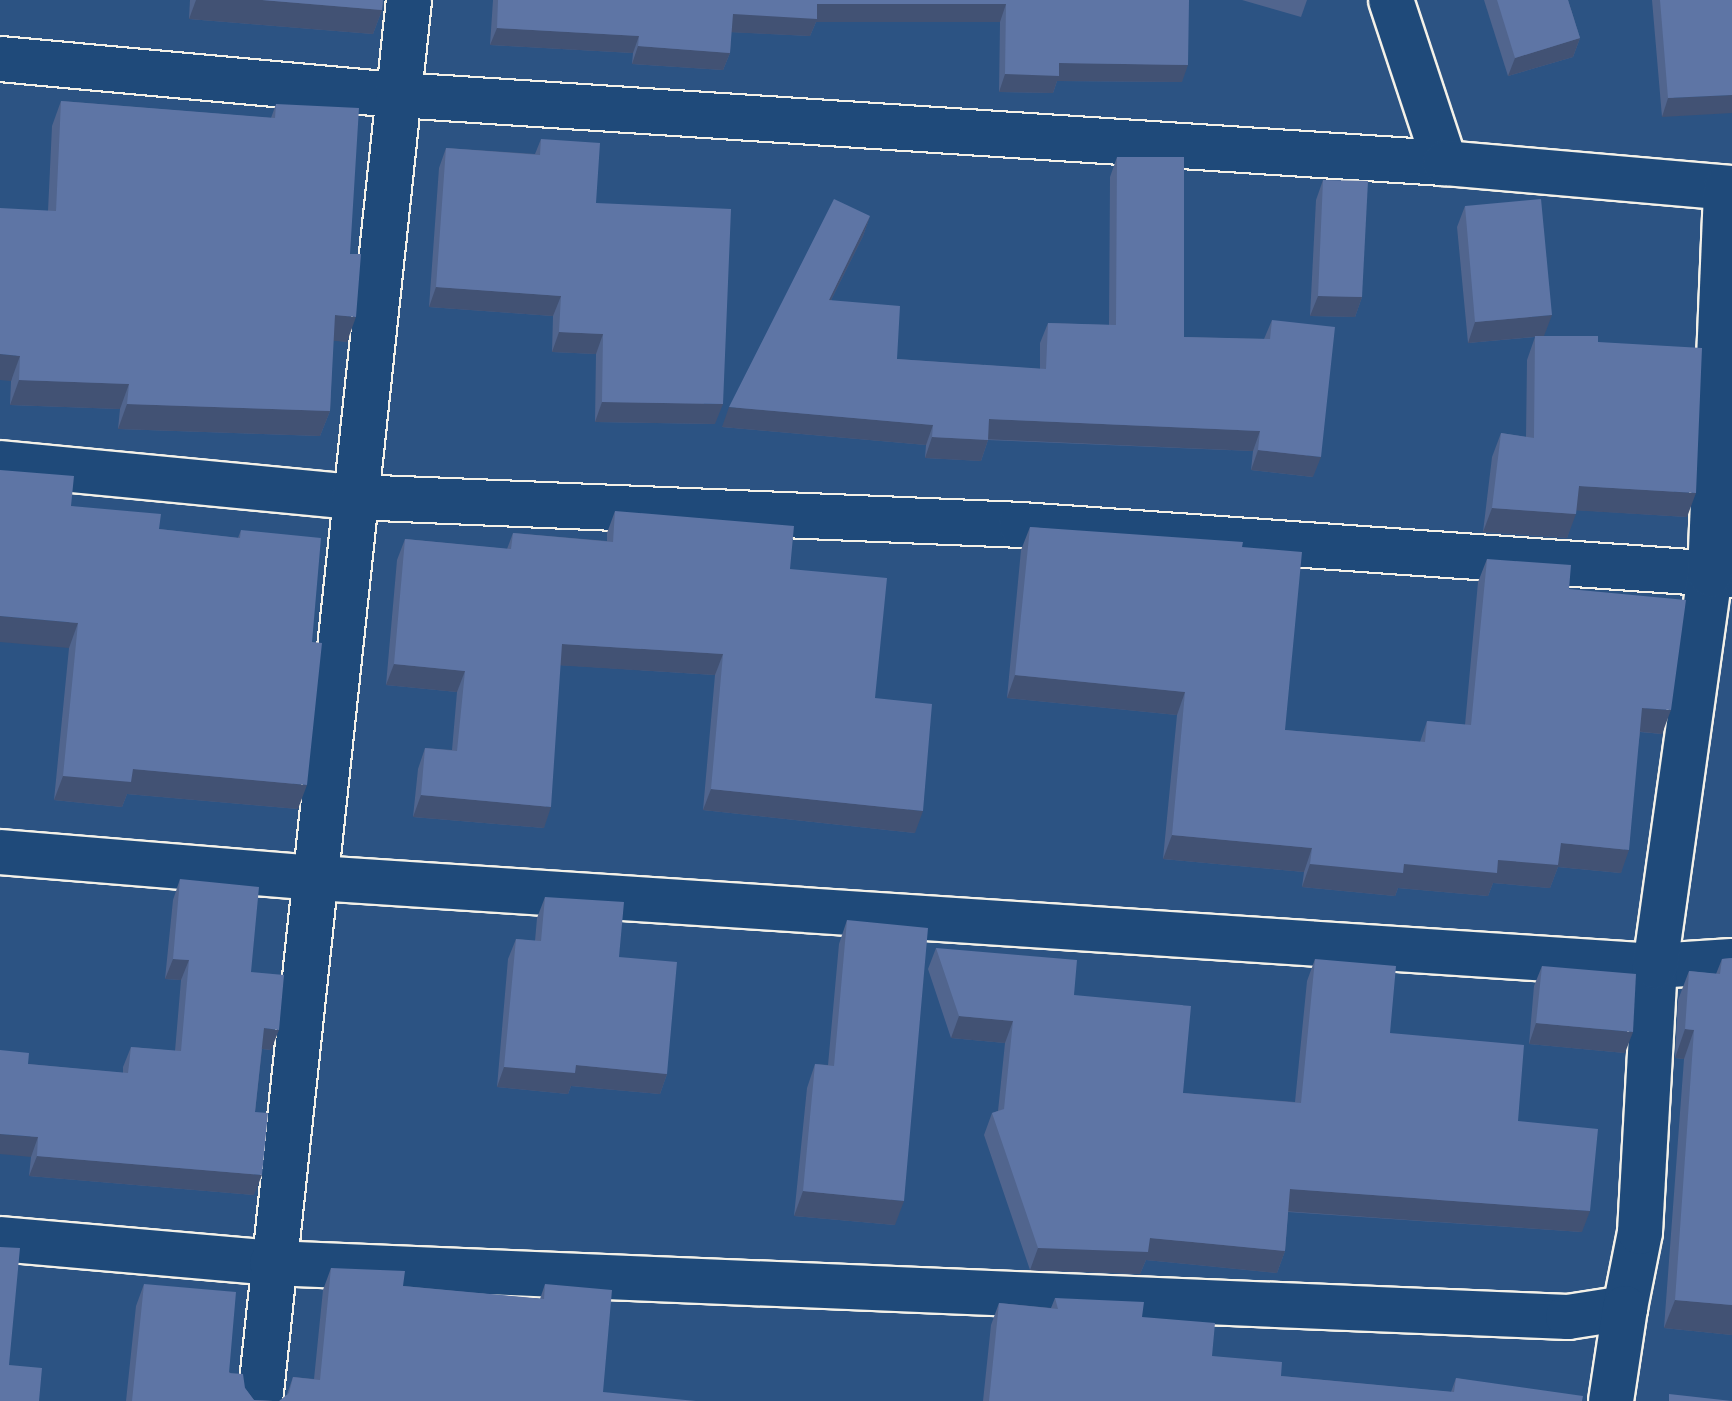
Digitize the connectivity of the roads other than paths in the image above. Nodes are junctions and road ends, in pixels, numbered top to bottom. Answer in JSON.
{"nodes":[{"id":1,"x":409,"y":0,"type":"edge"},
{"id":2,"x":1391,"y":0,"type":"edge"},
{"id":3,"x":0,"y":59,"type":"edge"},
{"id":4,"x":398,"y":95,"type":"junction"},
{"id":5,"x":1445,"y":163,"type":"junction"},
{"id":6,"x":1729,"y":188,"type":"edge"},
{"id":7,"x":0,"y":463,"type":"edge"},
{"id":8,"x":354,"y":497,"type":"junction"},
{"id":9,"x":1721,"y":575,"type":"edge"},
{"id":10,"x":0,"y":852,"type":"edge"},
{"id":11,"x":317,"y":878,"type":"junction"},
{"id":12,"x":1732,"y":961,"type":"edge"},
{"id":13,"x":1655,"y":966,"type":"junction"},
{"id":14,"x":0,"y":1239,"type":"edge"},
{"id":15,"x":272,"y":1263,"type":"junction"},
{"id":16,"x":1625,"y":1308,"type":"junction"},
{"id":17,"x":260,"y":1401,"type":"edge"},
{"id":18,"x":1611,"y":1401,"type":"edge"}],
"edges":[{"from":1,"to":4,"type":"street"},
{"from":2,"to":5,"type":"street"},
{"from":3,"to":4,"type":"street"},
{"from":4,"to":5,"type":"street"},
{"from":4,"to":8,"type":"street"},
{"from":5,"to":6,"type":"street"},
{"from":6,"to":9,"type":"street"},
{"from":7,"to":8,"type":"street"},
{"from":8,"to":9,"type":"street"},
{"from":8,"to":11,"type":"street"},
{"from":9,"to":13,"type":"street"},
{"from":10,"to":11,"type":"street"},
{"from":11,"to":13,"type":"street"},
{"from":11,"to":15,"type":"street"},
{"from":12,"to":13,"type":"street"},
{"from":13,"to":16,"type":"street"},
{"from":14,"to":15,"type":"street"},
{"from":15,"to":16,"type":"street"},
{"from":15,"to":17,"type":"street"},
{"from":16,"to":18,"type":"street"}]}
